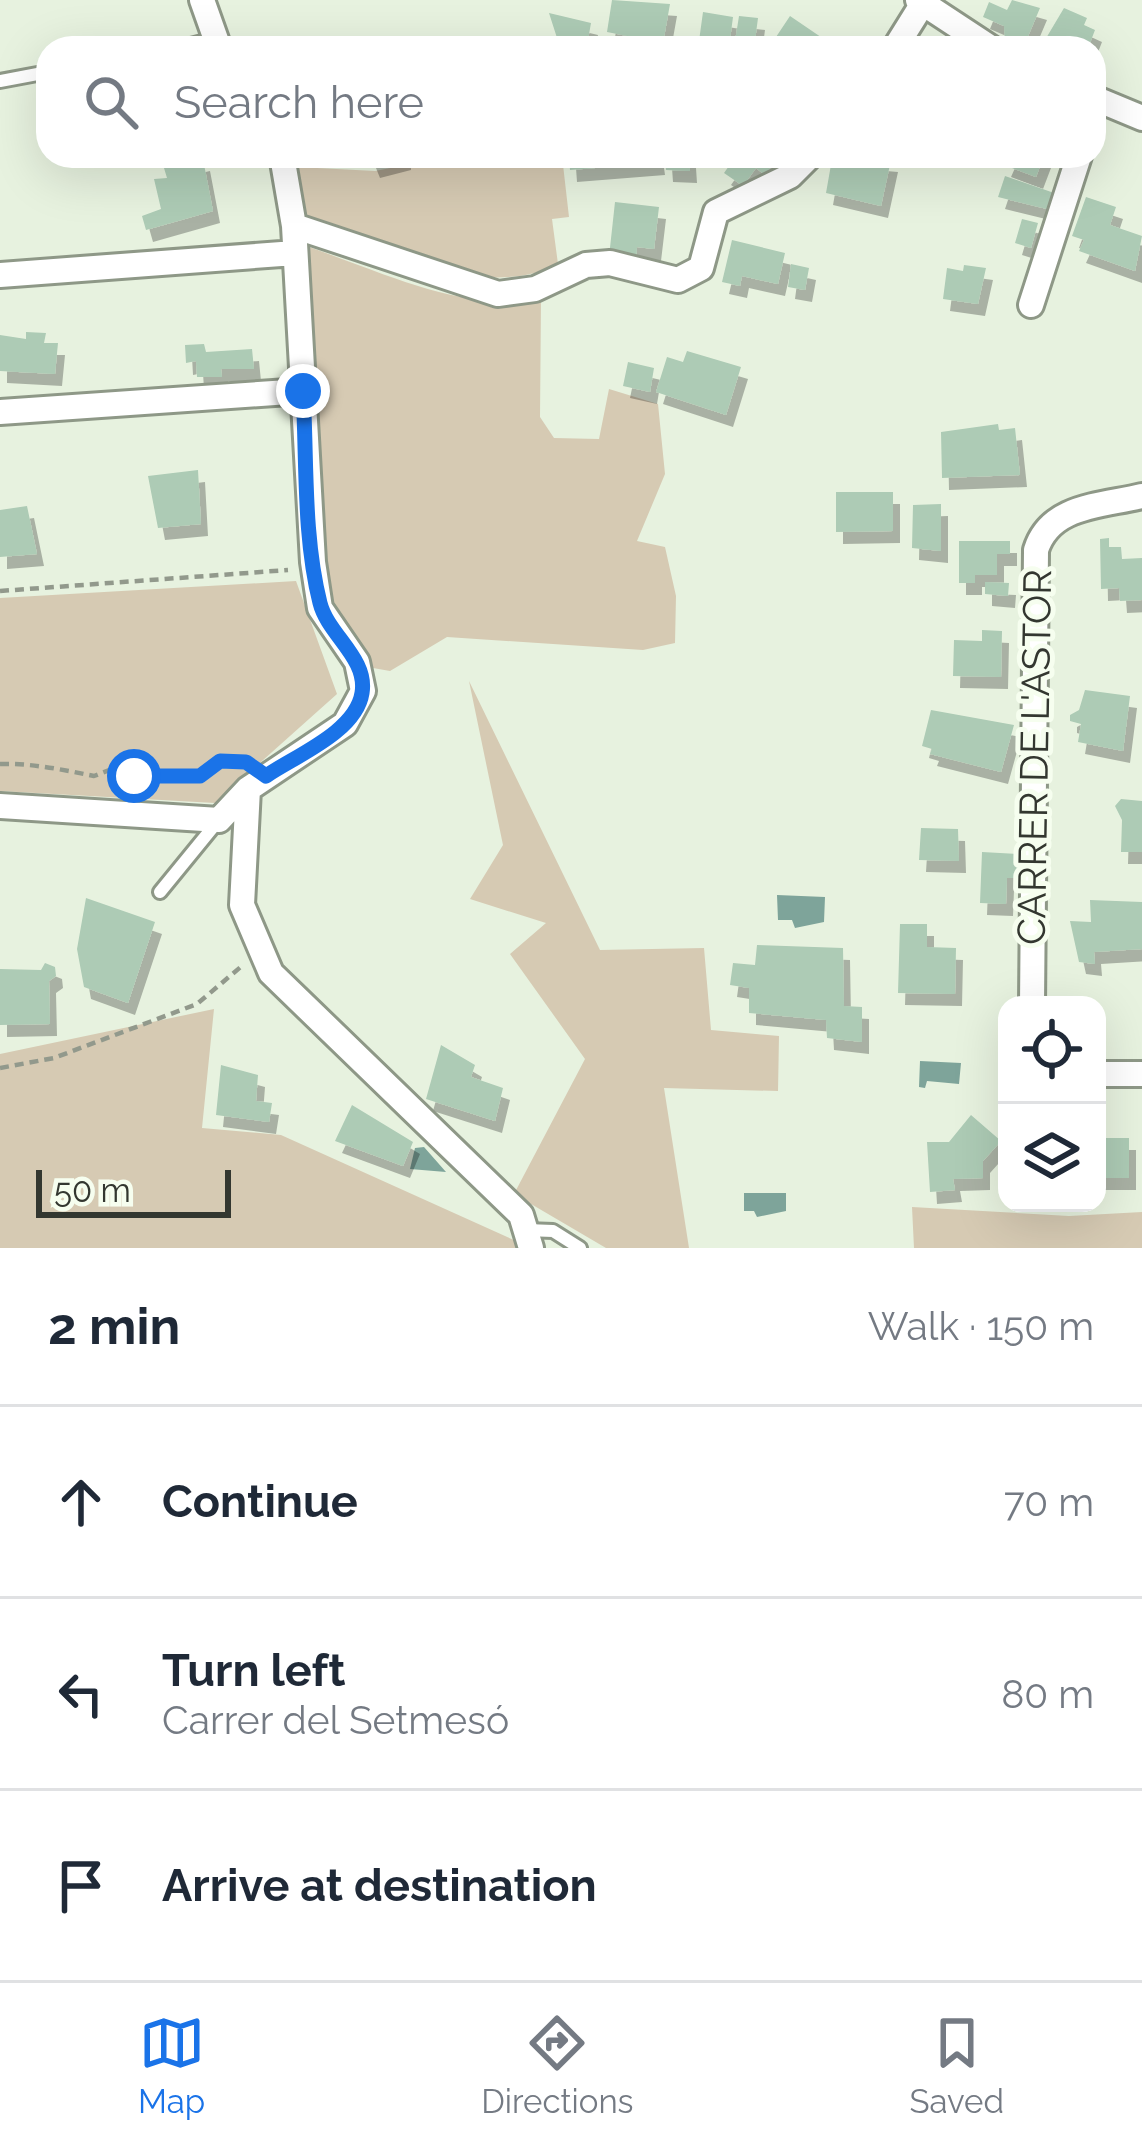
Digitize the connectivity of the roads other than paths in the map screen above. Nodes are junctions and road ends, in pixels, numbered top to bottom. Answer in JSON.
{"nodes":[{"id":1,"x":202,"y":0,"type":"edge"},
{"id":2,"x":922,"y":0,"type":"edge"},
{"id":3,"x":215,"y":36,"type":"edge"},
{"id":4,"x":902,"y":36,"type":"edge"},
{"id":5,"x":974,"y":36,"type":"edge"},
{"id":6,"x":36,"y":74,"type":"edge"},
{"id":7,"x":0,"y":81,"type":"edge"},
{"id":8,"x":1106,"y":107,"type":"edge"},
{"id":9,"x":1142,"y":118,"type":"edge"},
{"id":10,"x":284,"y":168,"type":"edge"},
{"id":11,"x":798,"y":168,"type":"edge"},
{"id":12,"x":1075,"y":168,"type":"edge"},
{"id":13,"x":294,"y":226,"type":"junction"},
{"id":14,"x":295,"y":254,"type":"junction"},
{"id":15,"x":0,"y":275,"type":"edge"},
{"id":16,"x":1031,"y":305,"type":"dead end"},
{"id":17,"x":303,"y":391,"type":"junction"},
{"id":18,"x":0,"y":412,"type":"edge"},
{"id":19,"x":1142,"y":496,"type":"edge"},
{"id":20,"x":257,"y":783,"type":"junction"},
{"id":21,"x":0,"y":806,"type":"edge"},
{"id":22,"x":219,"y":820,"type":"junction"},
{"id":23,"x":160,"y":892,"type":"dead end"},
{"id":24,"x":1032,"y":996,"type":"edge"},
{"id":25,"x":1106,"y":1074,"type":"edge"},
{"id":26,"x":1142,"y":1074,"type":"edge"},
{"id":27,"x":528,"y":1239,"type":"edge"},
{"id":28,"x":580,"y":1248,"type":"edge"}],
"edges":[{"from":1,"to":3,"type":"street"},
{"from":2,"to":4,"type":"street"},
{"from":2,"to":5,"type":"street"},
{"from":6,"to":7,"type":"lane"},
{"from":8,"to":9,"type":"street"},
{"from":10,"to":13,"type":"street"},
{"from":11,"to":13,"type":"street"},
{"from":12,"to":16,"type":"street"},
{"from":13,"to":14,"type":"street"},
{"from":14,"to":15,"type":"street"},
{"from":14,"to":17,"type":"street"},
{"from":17,"to":18,"type":"street"},
{"from":17,"to":20,"type":"street"},
{"from":19,"to":24,"type":"street","name":"CARRER DE L'ASTOR"},
{"from":20,"to":22,"type":"street"},
{"from":20,"to":27,"type":"street"},
{"from":21,"to":22,"type":"street"},
{"from":22,"to":23,"type":"lane"},
{"from":25,"to":26,"type":"street"},
{"from":27,"to":28,"type":"lane"}]}
